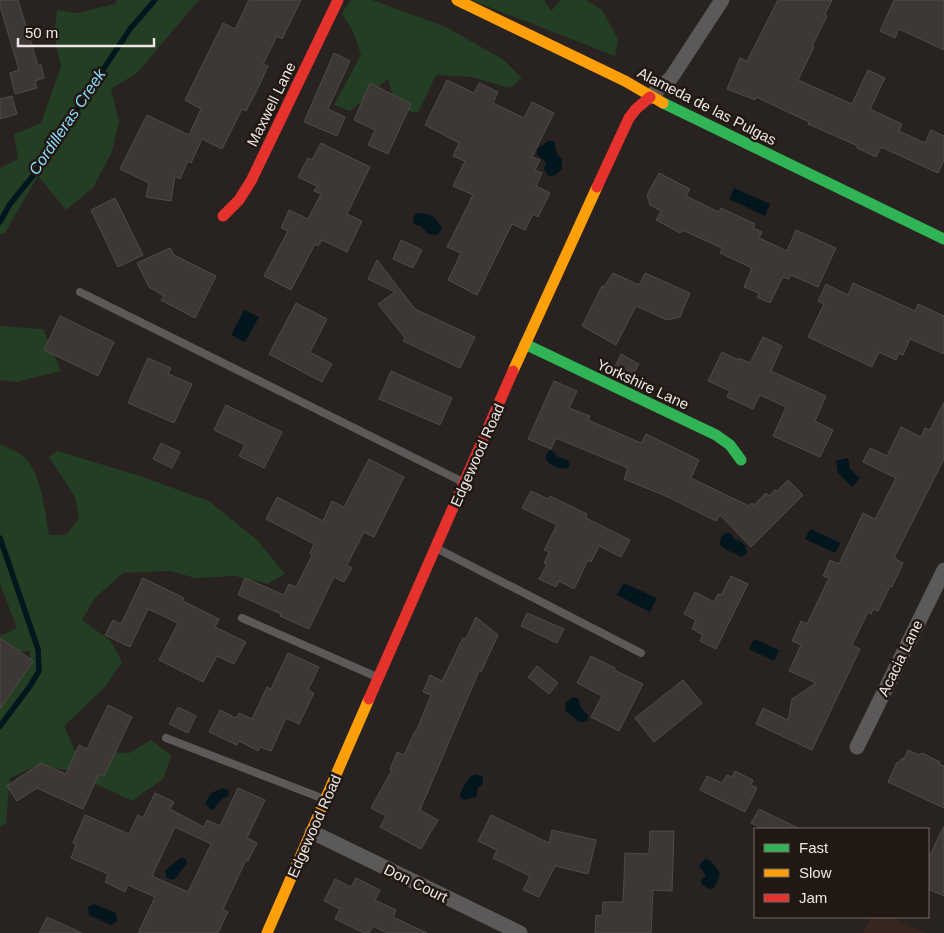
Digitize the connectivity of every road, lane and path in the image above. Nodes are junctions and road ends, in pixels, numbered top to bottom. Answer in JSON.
{"nodes":[{"id":1,"x":338,"y":0,"type":"edge"},
{"id":2,"x":457,"y":0,"type":"edge"},
{"id":3,"x":722,"y":0,"type":"edge"},
{"id":4,"x":650,"y":97,"type":"junction"},
{"id":5,"x":222,"y":216,"type":"dead end"},
{"id":6,"x":944,"y":239,"type":"edge"},
{"id":7,"x":80,"y":292,"type":"dead end"},
{"id":8,"x":525,"y":344,"type":"junction"},
{"id":9,"x":741,"y":460,"type":"dead end"},
{"id":10,"x":465,"y":482,"type":"junction"},
{"id":11,"x":436,"y":548,"type":"junction"},
{"id":12,"x":944,"y":570,"type":"edge"},
{"id":13,"x":242,"y":618,"type":"dead end"},
{"id":14,"x":641,"y":653,"type":"dead end"},
{"id":15,"x":379,"y":678,"type":"junction"},
{"id":16,"x":166,"y":738,"type":"dead end"},
{"id":17,"x":857,"y":747,"type":"dead end"},
{"id":18,"x":326,"y":800,"type":"junction"},
{"id":19,"x":312,"y":832,"type":"junction"},
{"id":20,"x":267,"y":933,"type":"edge"},
{"id":21,"x":520,"y":933,"type":"edge"}],
"edges":[{"from":1,"to":5,"type":"main road","name":"Maxwell Lane"},
{"from":2,"to":4,"type":"main road","name":"Alameda de las Pulgas"},
{"from":3,"to":4,"type":"street","name":"Edgewood Road"},
{"from":4,"to":6,"type":"main road","name":"Alameda de las Pulgas"},
{"from":4,"to":8,"type":"main road","name":"Edgewood Road"},
{"from":7,"to":10,"type":"lane"},
{"from":8,"to":9,"type":"main road","name":"Yorkshire Lane"},
{"from":8,"to":10,"type":"main road","name":"Edgewood Road"},
{"from":10,"to":11,"type":"main road","name":"Edgewood Road"},
{"from":11,"to":14,"type":"lane"},
{"from":11,"to":15,"type":"main road","name":"Edgewood Road"},
{"from":12,"to":17,"type":"street","name":"Acacia Lane"},
{"from":13,"to":15,"type":"lane"},
{"from":15,"to":18,"type":"main road","name":"Edgewood Road"},
{"from":16,"to":18,"type":"lane"},
{"from":18,"to":19,"type":"main road","name":"Edgewood Road"},
{"from":19,"to":20,"type":"main road","name":"Edgewood Road"},
{"from":19,"to":21,"type":"street","name":"Don Court"}]}
